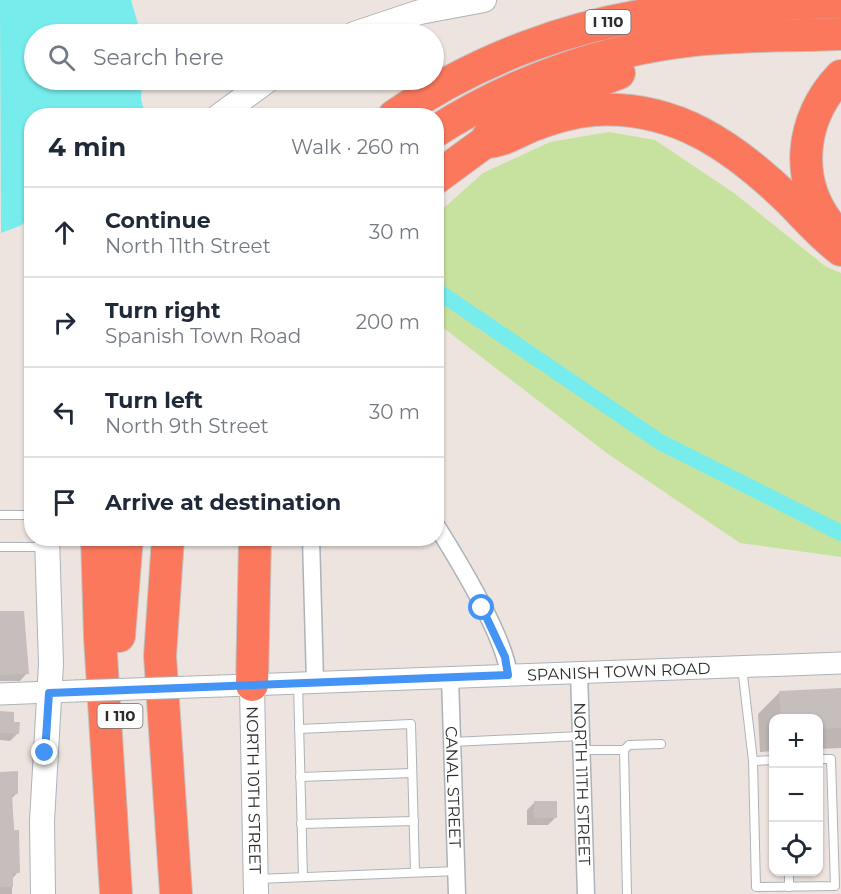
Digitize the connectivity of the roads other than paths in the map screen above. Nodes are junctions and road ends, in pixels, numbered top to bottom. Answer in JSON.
{"nodes":[{"id":1,"x":484,"y":0,"type":"edge"},
{"id":2,"x":841,"y":2,"type":"edge"},
{"id":3,"x":384,"y":24,"type":"edge"},
{"id":4,"x":841,"y":34,"type":"edge"},
{"id":5,"x":731,"y":37,"type":"junction"},
{"id":6,"x":841,"y":76,"type":"edge"},
{"id":7,"x":444,"y":88,"type":"edge"},
{"id":8,"x":254,"y":90,"type":"edge"},
{"id":9,"x":440,"y":90,"type":"edge"},
{"id":10,"x":230,"y":108,"type":"edge"},
{"id":11,"x":408,"y":108,"type":"edge"},
{"id":12,"x":444,"y":127,"type":"edge"},
{"id":13,"x":485,"y":142,"type":"junction"},
{"id":14,"x":444,"y":172,"type":"edge"},
{"id":15,"x":841,"y":237,"type":"edge"},
{"id":16,"x":841,"y":250,"type":"edge"},
{"id":17,"x":0,"y":515,"type":"edge"},
{"id":18,"x":24,"y":515,"type":"edge"},
{"id":19,"x":444,"y":539,"type":"edge"},
{"id":20,"x":24,"y":545,"type":"edge"},
{"id":21,"x":47,"y":546,"type":"edge"},
{"id":22,"x":97,"y":546,"type":"edge"},
{"id":23,"x":126,"y":546,"type":"edge"},
{"id":24,"x":255,"y":546,"type":"edge"},
{"id":25,"x":311,"y":546,"type":"edge"},
{"id":26,"x":0,"y":547,"type":"edge"},
{"id":27,"x":167,"y":553,"type":"edge"},
{"id":28,"x":841,"y":663,"type":"edge"},
{"id":29,"x":741,"y":667,"type":"junction"},
{"id":30,"x":579,"y":673,"type":"junction"},
{"id":31,"x":508,"y":675,"type":"junction"},
{"id":32,"x":450,"y":677,"type":"junction"},
{"id":33,"x":306,"y":682,"type":"junction"},
{"id":34,"x":252,"y":685,"type":"junction"},
{"id":35,"x":120,"y":690,"type":"junction"},
{"id":36,"x":49,"y":693,"type":"junction"},
{"id":37,"x":0,"y":694,"type":"edge"},
{"id":38,"x":299,"y":729,"type":"junction"},
{"id":39,"x":452,"y":742,"type":"junction"},
{"id":40,"x":581,"y":743,"type":"junction"},
{"id":41,"x":660,"y":744,"type":"dead end"},
{"id":42,"x":624,"y":750,"type":"junction"},
{"id":43,"x":823,"y":759,"type":"edge"},
{"id":44,"x":769,"y":760,"type":"edge"},
{"id":45,"x":753,"y":761,"type":"junction"},
{"id":46,"x":412,"y":773,"type":"junction"},
{"id":47,"x":300,"y":777,"type":"junction"},
{"id":48,"x":414,"y":821,"type":"junction"},
{"id":49,"x":302,"y":824,"type":"junction"},
{"id":50,"x":457,"y":871,"type":"junction"},
{"id":51,"x":415,"y":872,"type":"junction"},
{"id":52,"x":789,"y":876,"type":"edge"},
{"id":53,"x":303,"y":877,"type":"junction"},
{"id":54,"x":256,"y":886,"type":"edge"},
{"id":55,"x":789,"y":887,"type":"junction"},
{"id":56,"x":43,"y":894,"type":"edge"},
{"id":57,"x":116,"y":894,"type":"edge"},
{"id":58,"x":124,"y":894,"type":"edge"},
{"id":59,"x":176,"y":894,"type":"edge"},
{"id":60,"x":457,"y":894,"type":"edge"},
{"id":61,"x":586,"y":894,"type":"edge"},
{"id":62,"x":627,"y":894,"type":"edge"}],
"edges":[{"from":1,"to":3,"type":"main road"},
{"from":2,"to":7,"type":"highway","number":"I 110"},
{"from":4,"to":5,"type":"highway","number":"I 110"},
{"from":5,"to":12,"type":"highway","number":"I 110"},
{"from":5,"to":13,"type":"highway"},
{"from":6,"to":15,"type":"highway"},
{"from":8,"to":10,"type":"main road"},
{"from":9,"to":11,"type":"highway","number":"I 110"},
{"from":13,"to":14,"type":"highway"},
{"from":13,"to":16,"type":"highway"},
{"from":17,"to":18,"type":"lane"},
{"from":19,"to":31,"type":"street"},
{"from":20,"to":26,"type":"lane"},
{"from":21,"to":36,"type":"main road"},
{"from":22,"to":57,"type":"highway"},
{"from":23,"to":35,"type":"highway","number":"I 110"},
{"from":24,"to":34,"type":"highway"},
{"from":25,"to":33,"type":"street"},
{"from":27,"to":59,"type":"highway","number":"I 110"},
{"from":28,"to":29,"type":"street","name":"SPANISH TOWN ROAD"},
{"from":29,"to":30,"type":"street","name":"SPANISH TOWN ROAD"},
{"from":29,"to":45,"type":"lane"},
{"from":30,"to":31,"type":"street","name":"SPANISH TOWN ROAD"},
{"from":30,"to":40,"type":"street","name":"NORTH 11TH STREET"},
{"from":31,"to":32,"type":"street","name":"SPANISH TOWN ROAD"},
{"from":32,"to":33,"type":"street","name":"SPANISH TOWN ROAD"},
{"from":32,"to":39,"type":"street","name":"CANAL STREET"},
{"from":33,"to":34,"type":"street","name":"SPANISH TOWN ROAD"},
{"from":33,"to":38,"type":"lane"},
{"from":34,"to":35,"type":"street","name":"SPANISH TOWN ROAD","bridge":true},
{"from":34,"to":54,"type":"main road","name":"NORTH 10TH STREET"},
{"from":35,"to":36,"type":"street","name":"SPANISH TOWN ROAD","bridge":true},
{"from":35,"to":58,"type":"highway","number":"I 110"},
{"from":36,"to":37,"type":"street","name":"SPANISH TOWN ROAD"},
{"from":36,"to":56,"type":"main road"},
{"from":38,"to":46,"type":"lane"},
{"from":38,"to":47,"type":"lane"},
{"from":39,"to":40,"type":"lane"},
{"from":39,"to":50,"type":"street","name":"CANAL STREET"},
{"from":40,"to":42,"type":"lane"},
{"from":40,"to":61,"type":"street","name":"NORTH 11TH STREET"},
{"from":41,"to":42,"type":"lane"},
{"from":42,"to":62,"type":"lane"},
{"from":43,"to":55,"type":"lane"},
{"from":44,"to":45,"type":"lane"},
{"from":45,"to":55,"type":"lane"},
{"from":46,"to":47,"type":"lane"},
{"from":46,"to":48,"type":"lane"},
{"from":47,"to":49,"type":"lane"},
{"from":48,"to":49,"type":"lane"},
{"from":48,"to":51,"type":"lane"},
{"from":49,"to":53,"type":"lane"},
{"from":50,"to":51,"type":"lane"},
{"from":50,"to":60,"type":"street","name":"CANAL STREET"},
{"from":51,"to":53,"type":"lane"},
{"from":52,"to":55,"type":"lane"},
{"from":53,"to":54,"type":"lane"}]}
